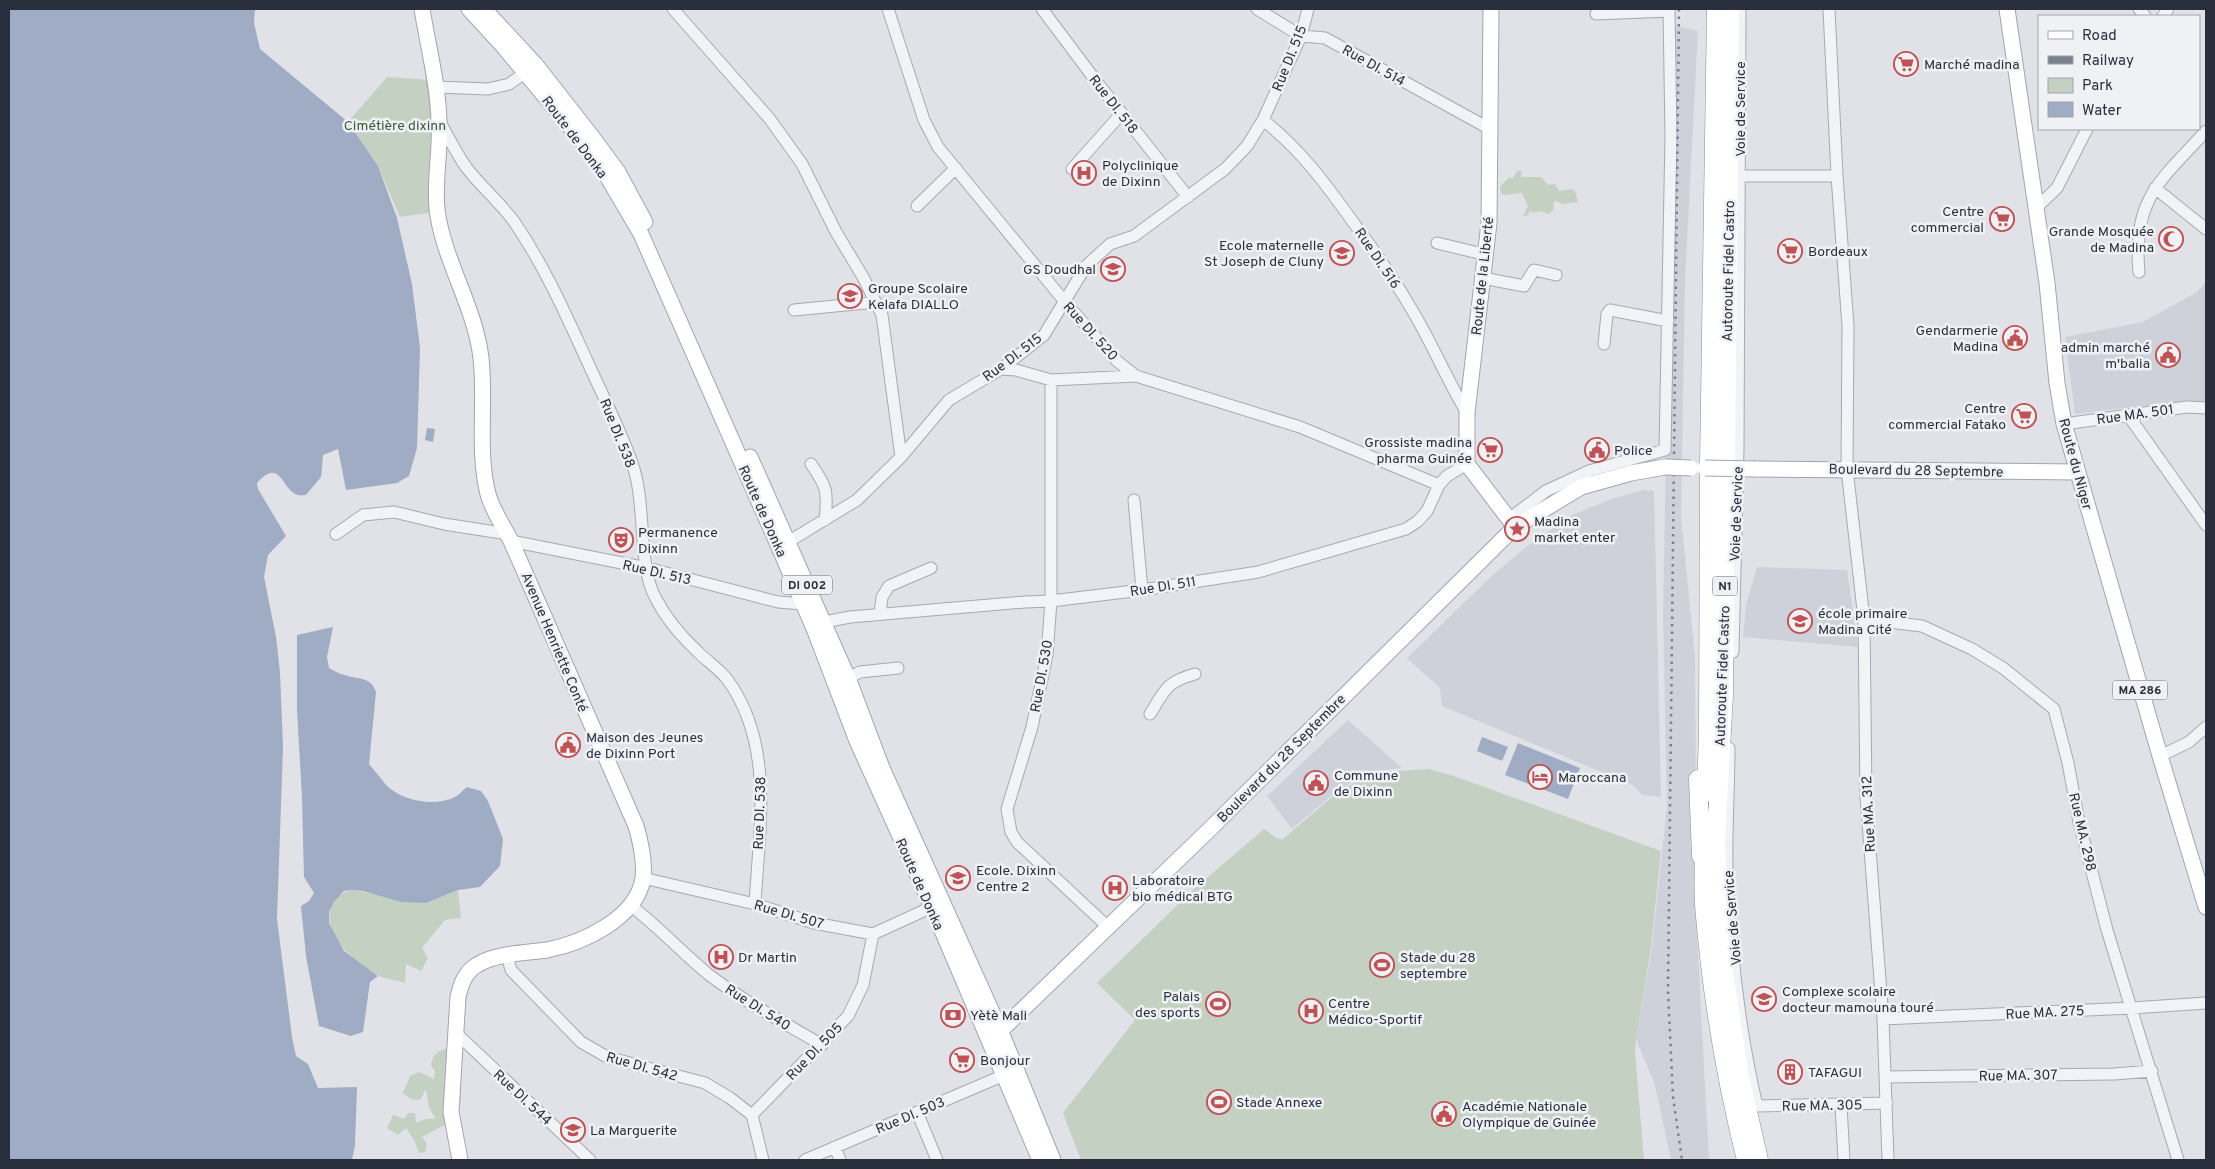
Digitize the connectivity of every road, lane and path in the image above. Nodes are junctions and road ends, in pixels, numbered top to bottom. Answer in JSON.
{"nodes":[{"id":1,"x":422,"y":9,"type":"edge"},
{"id":2,"x":469,"y":9,"type":"edge"},
{"id":3,"x":484,"y":9,"type":"edge"},
{"id":4,"x":672,"y":9,"type":"edge"},
{"id":5,"x":888,"y":9,"type":"edge"},
{"id":6,"x":1042,"y":9,"type":"edge"},
{"id":7,"x":1257,"y":9,"type":"edge"},
{"id":8,"x":1308,"y":9,"type":"edge"},
{"id":9,"x":1491,"y":9,"type":"edge"},
{"id":10,"x":1716,"y":9,"type":"edge"},
{"id":11,"x":1730,"y":9,"type":"edge"},
{"id":12,"x":1740,"y":9,"type":"edge"},
{"id":13,"x":1829,"y":9,"type":"edge"},
{"id":14,"x":2007,"y":9,"type":"edge"},
{"id":15,"x":1669,"y":10,"type":"edge"},
{"id":16,"x":1596,"y":14,"type":"dead end"},
{"id":17,"x":1301,"y":36,"type":"junction"},
{"id":18,"x":507,"y":42,"type":"junction"},
{"id":19,"x":526,"y":73,"type":"junction"},
{"id":20,"x":436,"y":87,"type":"junction"},
{"id":21,"x":1122,"y":113,"type":"junction"},
{"id":22,"x":1263,"y":120,"type":"junction"},
{"id":23,"x":440,"y":121,"type":"junction"},
{"id":24,"x":1490,"y":129,"type":"junction"},
{"id":25,"x":2086,"y":130,"type":"edge"},
{"id":26,"x":2206,"y":131,"type":"edge"},
{"id":27,"x":956,"y":168,"type":"junction"},
{"id":28,"x":1072,"y":169,"type":"dead end"},
{"id":29,"x":1714,"y":169,"type":"junction"},
{"id":30,"x":1740,"y":176,"type":"junction"},
{"id":31,"x":1837,"y":176,"type":"junction"},
{"id":32,"x":2154,"y":188,"type":"junction"},
{"id":33,"x":1188,"y":196,"type":"junction"},
{"id":34,"x":917,"y":206,"type":"dead end"},
{"id":35,"x":2036,"y":208,"type":"junction"},
{"id":36,"x":2206,"y":229,"type":"edge"},
{"id":37,"x":1437,"y":243,"type":"dead end"},
{"id":38,"x":1486,"y":255,"type":"junction"},
{"id":39,"x":2139,"y":272,"type":"dead end"},
{"id":40,"x":1556,"y":275,"type":"dead end"},
{"id":41,"x":1483,"y":278,"type":"junction"},
{"id":42,"x":876,"y":302,"type":"junction"},
{"id":43,"x":1065,"y":302,"type":"junction"},
{"id":44,"x":794,"y":310,"type":"dead end"},
{"id":45,"x":1668,"y":321,"type":"junction"},
{"id":46,"x":1604,"y":344,"type":"dead end"},
{"id":47,"x":1001,"y":369,"type":"junction"},
{"id":48,"x":1136,"y":376,"type":"junction"},
{"id":49,"x":1051,"y":380,"type":"junction"},
{"id":50,"x":2206,"y":408,"type":"edge"},
{"id":51,"x":1467,"y":413,"type":"junction"},
{"id":52,"x":2128,"y":415,"type":"junction"},
{"id":53,"x":2064,"y":424,"type":"junction"},
{"id":54,"x":901,"y":457,"type":"junction"},
{"id":55,"x":811,"y":464,"type":"dead end"},
{"id":56,"x":1467,"y":464,"type":"junction"},
{"id":57,"x":1698,"y":468,"type":"junction"},
{"id":58,"x":1847,"y":469,"type":"junction"},
{"id":59,"x":2077,"y":472,"type":"junction"},
{"id":60,"x":1440,"y":485,"type":"junction"},
{"id":61,"x":1134,"y":500,"type":"dead end"},
{"id":62,"x":825,"y":520,"type":"junction"},
{"id":63,"x":2205,"y":522,"type":"edge"},
{"id":64,"x":1512,"y":523,"type":"junction"},
{"id":65,"x":336,"y":534,"type":"dead end"},
{"id":66,"x":509,"y":538,"type":"junction"},
{"id":67,"x":788,"y":542,"type":"junction"},
{"id":68,"x":646,"y":568,"type":"junction"},
{"id":69,"x":931,"y":568,"type":"dead end"},
{"id":70,"x":1142,"y":590,"type":"junction"},
{"id":71,"x":1051,"y":601,"type":"junction"},
{"id":72,"x":802,"y":604,"type":"junction"},
{"id":73,"x":880,"y":614,"type":"junction"},
{"id":74,"x":1864,"y":619,"type":"junction"},
{"id":75,"x":824,"y":622,"type":"junction"},
{"id":76,"x":898,"y":668,"type":"dead end"},
{"id":77,"x":1195,"y":674,"type":"dead end"},
{"id":78,"x":848,"y":678,"type":"junction"},
{"id":79,"x":1150,"y":714,"type":"dead end"},
{"id":80,"x":2206,"y":727,"type":"edge"},
{"id":81,"x":2160,"y":756,"type":"junction"},
{"id":82,"x":643,"y":878,"type":"junction"},
{"id":83,"x":755,"y":904,"type":"junction"},
{"id":84,"x":1704,"y":904,"type":"junction"},
{"id":85,"x":630,"y":906,"type":"junction"},
{"id":86,"x":932,"y":907,"type":"junction"},
{"id":87,"x":2206,"y":907,"type":"edge"},
{"id":88,"x":1108,"y":927,"type":"junction"},
{"id":89,"x":873,"y":934,"type":"junction"},
{"id":90,"x":507,"y":955,"type":"junction"},
{"id":91,"x":2206,"y":1003,"type":"edge"},
{"id":92,"x":2132,"y":1008,"type":"junction"},
{"id":93,"x":1883,"y":1019,"type":"junction"},
{"id":94,"x":456,"y":1033,"type":"junction"},
{"id":95,"x":995,"y":1036,"type":"junction"},
{"id":96,"x":822,"y":1045,"type":"junction"},
{"id":97,"x":2152,"y":1071,"type":"junction"},
{"id":98,"x":1010,"y":1073,"type":"junction"},
{"id":99,"x":1885,"y":1077,"type":"junction"},
{"id":100,"x":1886,"y":1103,"type":"junction"},
{"id":101,"x":1840,"y":1105,"type":"junction"},
{"id":102,"x":1757,"y":1106,"type":"junction"},
{"id":103,"x":917,"y":1112,"type":"junction"},
{"id":104,"x":752,"y":1115,"type":"junction"},
{"id":105,"x":835,"y":1147,"type":"junction"},
{"id":106,"x":460,"y":1160,"type":"edge"},
{"id":107,"x":590,"y":1160,"type":"edge"},
{"id":108,"x":763,"y":1160,"type":"edge"},
{"id":109,"x":805,"y":1160,"type":"edge"},
{"id":110,"x":840,"y":1160,"type":"edge"},
{"id":111,"x":937,"y":1160,"type":"edge"},
{"id":112,"x":1040,"y":1160,"type":"edge"},
{"id":113,"x":1053,"y":1160,"type":"edge"},
{"id":114,"x":1746,"y":1160,"type":"edge"},
{"id":115,"x":1759,"y":1160,"type":"edge"},
{"id":116,"x":1768,"y":1160,"type":"edge"},
{"id":117,"x":1844,"y":1160,"type":"edge"},
{"id":118,"x":1888,"y":1160,"type":"edge"},
{"id":119,"x":2178,"y":1160,"type":"edge"}],
"edges":[{"from":1,"to":20,"type":"main road","name":"Avenue Henriette Conté"},
{"from":2,"to":18,"type":"main road","name":"Route de Donka"},
{"from":3,"to":18,"type":"main road","name":"Route de Donka"},
{"from":4,"to":42,"type":"street"},
{"from":5,"to":27,"type":"street","name":"Rue DI. 520"},
{"from":6,"to":21,"type":"street","name":"Rue DI. 518"},
{"from":7,"to":17,"type":"street","name":"Rue DI. 514"},
{"from":8,"to":17,"type":"street","name":"Rue DI. 515"},
{"from":9,"to":24,"type":"main road","name":"Route de la Liberté"},
{"from":10,"to":29,"type":"highway","name":"Autoroute Fidel Castro","number":"N1"},
{"from":11,"to":115,"type":"highway","name":"Autoroute Fidel Castro","number":"N1"},
{"from":12,"to":30,"type":"street","name":"Voie de Service"},
{"from":13,"to":31,"type":"street","name":"Rue MA. 312"},
{"from":14,"to":35,"type":"main road","name":"Route du Niger"},
{"from":15,"to":16,"type":"street"},
{"from":15,"to":45,"type":"street"},
{"from":17,"to":22,"type":"street","name":"Rue DI. 515"},
{"from":17,"to":24,"type":"street","name":"Rue DI. 514"},
{"from":18,"to":19,"type":"main road","name":"Route de Donka","number":"DI 002"},
{"from":18,"to":67,"type":"main road","name":"Route de Donka","number":"DI 002"},
{"from":19,"to":20,"type":"street"},
{"from":19,"to":72,"type":"main road","name":"Route de Donka","number":"DI 002"},
{"from":20,"to":23,"type":"main road","name":"Avenue Henriette Conté"},
{"from":21,"to":28,"type":"street"},
{"from":21,"to":33,"type":"street","name":"Rue DI. 518"},
{"from":22,"to":33,"type":"street","name":"Rue DI. 515"},
{"from":22,"to":51,"type":"street","name":"Rue DI. 516"},
{"from":23,"to":66,"type":"main road","name":"Avenue Henriette Conté"},
{"from":23,"to":68,"type":"street","name":"Rue DI. 538"},
{"from":24,"to":38,"type":"main road","name":"Route de la Liberté"},
{"from":25,"to":35,"type":"street"},
{"from":26,"to":32,"type":"street"},
{"from":27,"to":34,"type":"street"},
{"from":27,"to":43,"type":"street","name":"Rue DI. 520"},
{"from":29,"to":57,"type":"highway"},
{"from":29,"to":84,"type":"highway","name":"Autoroute Fidel Castro","number":"N1"},
{"from":30,"to":31,"type":"street"},
{"from":30,"to":102,"type":"street","name":"Voie de Service"},
{"from":31,"to":58,"type":"street","name":"Rue MA. 312"},
{"from":32,"to":36,"type":"street"},
{"from":32,"to":39,"type":"street"},
{"from":33,"to":43,"type":"street","name":"Rue DI. 515"},
{"from":35,"to":53,"type":"main road","name":"Route du Niger"},
{"from":37,"to":38,"type":"street"},
{"from":38,"to":41,"type":"main road","name":"Route de la Liberté"},
{"from":40,"to":41,"type":"street"},
{"from":41,"to":51,"type":"main road","name":"Route de la Liberté"},
{"from":42,"to":44,"type":"street"},
{"from":42,"to":54,"type":"street"},
{"from":43,"to":47,"type":"street","name":"Rue DI. 515"},
{"from":43,"to":48,"type":"street","name":"Rue DI. 520"},
{"from":45,"to":46,"type":"street"},
{"from":45,"to":64,"type":"street"},
{"from":47,"to":49,"type":"street"},
{"from":47,"to":54,"type":"street","name":"Rue DI. 515"},
{"from":48,"to":49,"type":"street"},
{"from":48,"to":60,"type":"street","name":"Rue DI. 520"},
{"from":49,"to":71,"type":"street","name":"Rue DI. 530"},
{"from":50,"to":52,"type":"street","name":"Rue MA. 501"},
{"from":51,"to":56,"type":"main road","name":"Route de la Liberté"},
{"from":52,"to":53,"type":"street","name":"Rue MA. 501"},
{"from":52,"to":63,"type":"street"},
{"from":53,"to":59,"type":"main road","name":"Route du Niger"},
{"from":54,"to":62,"type":"street","name":"Rue DI. 515"},
{"from":55,"to":62,"type":"street"},
{"from":56,"to":60,"type":"street","name":"Rue DI. 511"},
{"from":56,"to":64,"type":"main road"},
{"from":57,"to":58,"type":"main road","name":"Boulevard du 28 Septembre","bridge":true},
{"from":57,"to":64,"type":"main road","name":"Boulevard du 28 Septembre","bridge":true},
{"from":57,"to":84,"type":"highway"},
{"from":58,"to":59,"type":"main road","name":"Boulevard du 28 Septembre"},
{"from":58,"to":74,"type":"street","name":"Rue MA. 312"},
{"from":59,"to":81,"type":"main road","name":"Route du Niger","number":"MA 286"},
{"from":60,"to":70,"type":"street","name":"Rue DI. 511"},
{"from":61,"to":70,"type":"street"},
{"from":62,"to":67,"type":"street","name":"Rue DI. 515"},
{"from":64,"to":88,"type":"main road","name":"Boulevard du 28 Septembre"},
{"from":65,"to":66,"type":"street","name":"Rue DI. 513"},
{"from":66,"to":68,"type":"street","name":"Rue DI. 513"},
{"from":66,"to":82,"type":"main road","name":"Avenue Henriette Conté"},
{"from":67,"to":75,"type":"main road","name":"Route de Donka","number":"DI 002"},
{"from":68,"to":72,"type":"street","name":"Rue DI. 513"},
{"from":68,"to":83,"type":"street","name":"Rue DI. 538"},
{"from":69,"to":73,"type":"street"},
{"from":70,"to":71,"type":"street","name":"Rue DI. 511"},
{"from":71,"to":73,"type":"street","name":"Rue DI. 511"},
{"from":71,"to":88,"type":"street","name":"Rue DI. 530"},
{"from":72,"to":86,"type":"main road","name":"Route de Donka","number":"DI 002"},
{"from":73,"to":75,"type":"street","name":"Rue DI. 511"},
{"from":74,"to":92,"type":"street","name":"Rue MA. 298"},
{"from":74,"to":93,"type":"street","name":"Rue MA. 312"},
{"from":75,"to":78,"type":"main road","name":"Route de Donka","number":"DI 002"},
{"from":76,"to":78,"type":"street"},
{"from":77,"to":79,"type":"street"},
{"from":78,"to":95,"type":"main road","name":"Route de Donka","number":"DI 002"},
{"from":80,"to":81,"type":"street"},
{"from":81,"to":87,"type":"main road","name":"Route du Niger","number":"MA 286"},
{"from":82,"to":83,"type":"street","name":"Rue DI. 507"},
{"from":82,"to":85,"type":"main road","name":"Avenue Henriette Conté"},
{"from":83,"to":89,"type":"street","name":"Rue DI. 507"},
{"from":84,"to":114,"type":"highway","name":"Autoroute Fidel Castro","number":"N1"},
{"from":85,"to":90,"type":"main road","name":"Avenue Henriette Conté"},
{"from":85,"to":96,"type":"street","name":"Rue DI. 540"},
{"from":86,"to":89,"type":"street"},
{"from":86,"to":95,"type":"main road","name":"Route de Donka","number":"DI 002"},
{"from":88,"to":95,"type":"main road","name":"Boulevard du 28 Septembre"},
{"from":89,"to":96,"type":"street","name":"Rue DI. 505"},
{"from":90,"to":94,"type":"main road","name":"Avenue Henriette Conté"},
{"from":90,"to":104,"type":"street","name":"Rue DI. 542"},
{"from":91,"to":92,"type":"street","name":"Rue MA. 275"},
{"from":92,"to":93,"type":"street","name":"Rue MA. 275"},
{"from":92,"to":97,"type":"street","name":"Rue MA. 298"},
{"from":93,"to":99,"type":"street","name":"Rue MA. 312"},
{"from":94,"to":106,"type":"main road","name":"Avenue Henriette Conté"},
{"from":94,"to":107,"type":"street","name":"Rue DI. 544"},
{"from":95,"to":98,"type":"main road","name":"Route de Donka","number":"DI 002"},
{"from":96,"to":104,"type":"street","name":"Rue DI. 505"},
{"from":97,"to":99,"type":"street","name":"Rue MA. 307"},
{"from":97,"to":119,"type":"street","name":"Rue MA. 298"},
{"from":98,"to":103,"type":"street","name":"Rue DI. 503"},
{"from":98,"to":112,"type":"main road","name":"Route de Donka","number":"DI 002"},
{"from":98,"to":113,"type":"main road","name":"Route de Donka","number":"DI 002"},
{"from":99,"to":100,"type":"street","name":"Rue MA. 312"},
{"from":100,"to":101,"type":"street","name":"Rue MA. 305"},
{"from":100,"to":118,"type":"street","name":"Rue MA. 312"},
{"from":101,"to":102,"type":"street","name":"Rue MA. 305"},
{"from":101,"to":117,"type":"street"},
{"from":102,"to":116,"type":"highway"},
{"from":103,"to":105,"type":"street","name":"Rue DI. 503"},
{"from":103,"to":111,"type":"street"},
{"from":104,"to":108,"type":"street"},
{"from":105,"to":109,"type":"street","name":"Rue DI. 503"},
{"from":105,"to":110,"type":"street"}]}
